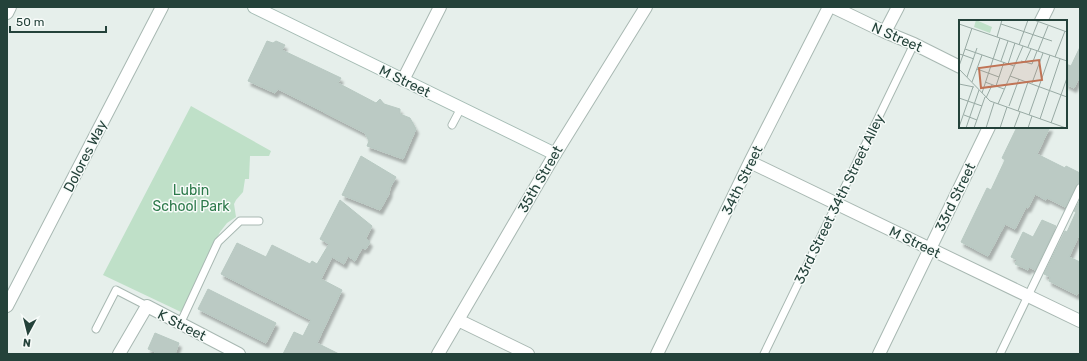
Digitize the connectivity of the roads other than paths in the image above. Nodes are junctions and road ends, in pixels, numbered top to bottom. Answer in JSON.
{"nodes":[{"id":1,"x":10,"y":7,"type":"edge"},
{"id":2,"x":162,"y":7,"type":"edge"},
{"id":3,"x":254,"y":7,"type":"edge"},
{"id":4,"x":440,"y":7,"type":"edge"},
{"id":5,"x":646,"y":7,"type":"edge"},
{"id":6,"x":829,"y":7,"type":"edge"},
{"id":7,"x":833,"y":7,"type":"edge"},
{"id":8,"x":898,"y":7,"type":"edge"},
{"id":9,"x":1048,"y":7,"type":"edge"},
{"id":10,"x":7,"y":13,"type":"edge"},
{"id":11,"x":1042,"y":20,"type":"edge"},
{"id":12,"x":885,"y":32,"type":"junction"},
{"id":13,"x":914,"y":44,"type":"junction"},
{"id":14,"x":959,"y":66,"type":"edge"},
{"id":15,"x":403,"y":80,"type":"junction"},
{"id":16,"x":461,"y":108,"type":"junction"},
{"id":17,"x":452,"y":125,"type":"dead end"},
{"id":18,"x":989,"y":128,"type":"edge"},
{"id":19,"x":555,"y":154,"type":"junction"},
{"id":20,"x":750,"y":162,"type":"junction"},
{"id":21,"x":1080,"y":188,"type":"edge"},
{"id":22,"x":837,"y":204,"type":"junction"},
{"id":23,"x":258,"y":221,"type":"dead end"},
{"id":24,"x":930,"y":249,"type":"junction"},
{"id":25,"x":1028,"y":296,"type":"junction"},
{"id":26,"x":7,"y":306,"type":"edge"},
{"id":27,"x":147,"y":306,"type":"junction"},
{"id":28,"x":458,"y":320,"type":"junction"},
{"id":29,"x":1080,"y":321,"type":"edge"},
{"id":30,"x":180,"y":324,"type":"junction"},
{"id":31,"x":96,"y":329,"type":"dead end"},
{"id":32,"x":119,"y":354,"type":"edge"},
{"id":33,"x":239,"y":354,"type":"edge"},
{"id":34,"x":438,"y":354,"type":"edge"},
{"id":35,"x":528,"y":354,"type":"edge"},
{"id":36,"x":657,"y":354,"type":"edge"},
{"id":37,"x":764,"y":354,"type":"edge"},
{"id":38,"x":879,"y":354,"type":"edge"},
{"id":39,"x":1000,"y":354,"type":"edge"}],
"edges":[{"from":1,"to":10,"type":"street"},
{"from":2,"to":26,"type":"street","name":"Dolores Way"},
{"from":3,"to":15,"type":"street","name":"M Street"},
{"from":4,"to":15,"type":"street"},
{"from":5,"to":19,"type":"street","name":"35th Street"},
{"from":6,"to":20,"type":"street","name":"34th Street"},
{"from":7,"to":12,"type":"street","name":"N Street"},
{"from":8,"to":12,"type":"street"},
{"from":9,"to":11,"type":"street"},
{"from":12,"to":13,"type":"street","name":"N Street"},
{"from":13,"to":14,"type":"street","name":"N Street"},
{"from":13,"to":22,"type":"lane","name":"33rd Street 34th Street Alley"},
{"from":15,"to":16,"type":"street","name":"M Street"},
{"from":16,"to":17,"type":"lane"},
{"from":16,"to":19,"type":"street","name":"M Street"},
{"from":18,"to":24,"type":"street","name":"33rd Street"},
{"from":19,"to":28,"type":"street","name":"35th Street"},
{"from":20,"to":22,"type":"street","name":"M Street"},
{"from":20,"to":36,"type":"street","name":"34th Street"},
{"from":21,"to":25,"type":"lane"},
{"from":22,"to":24,"type":"street","name":"M Street"},
{"from":22,"to":37,"type":"lane","name":"33rd Street 34th Street Alley"},
{"from":23,"to":30,"type":"lane"},
{"from":24,"to":25,"type":"street","name":"M Street"},
{"from":24,"to":38,"type":"street","name":"33rd Street"},
{"from":25,"to":29,"type":"street","name":"M Street"},
{"from":25,"to":39,"type":"lane"},
{"from":27,"to":30,"type":"street","name":"K Street"},
{"from":27,"to":31,"type":"lane"},
{"from":27,"to":32,"type":"street"},
{"from":28,"to":34,"type":"street","name":"35th Street"},
{"from":28,"to":35,"type":"street"},
{"from":30,"to":33,"type":"street","name":"K Street"}]}
